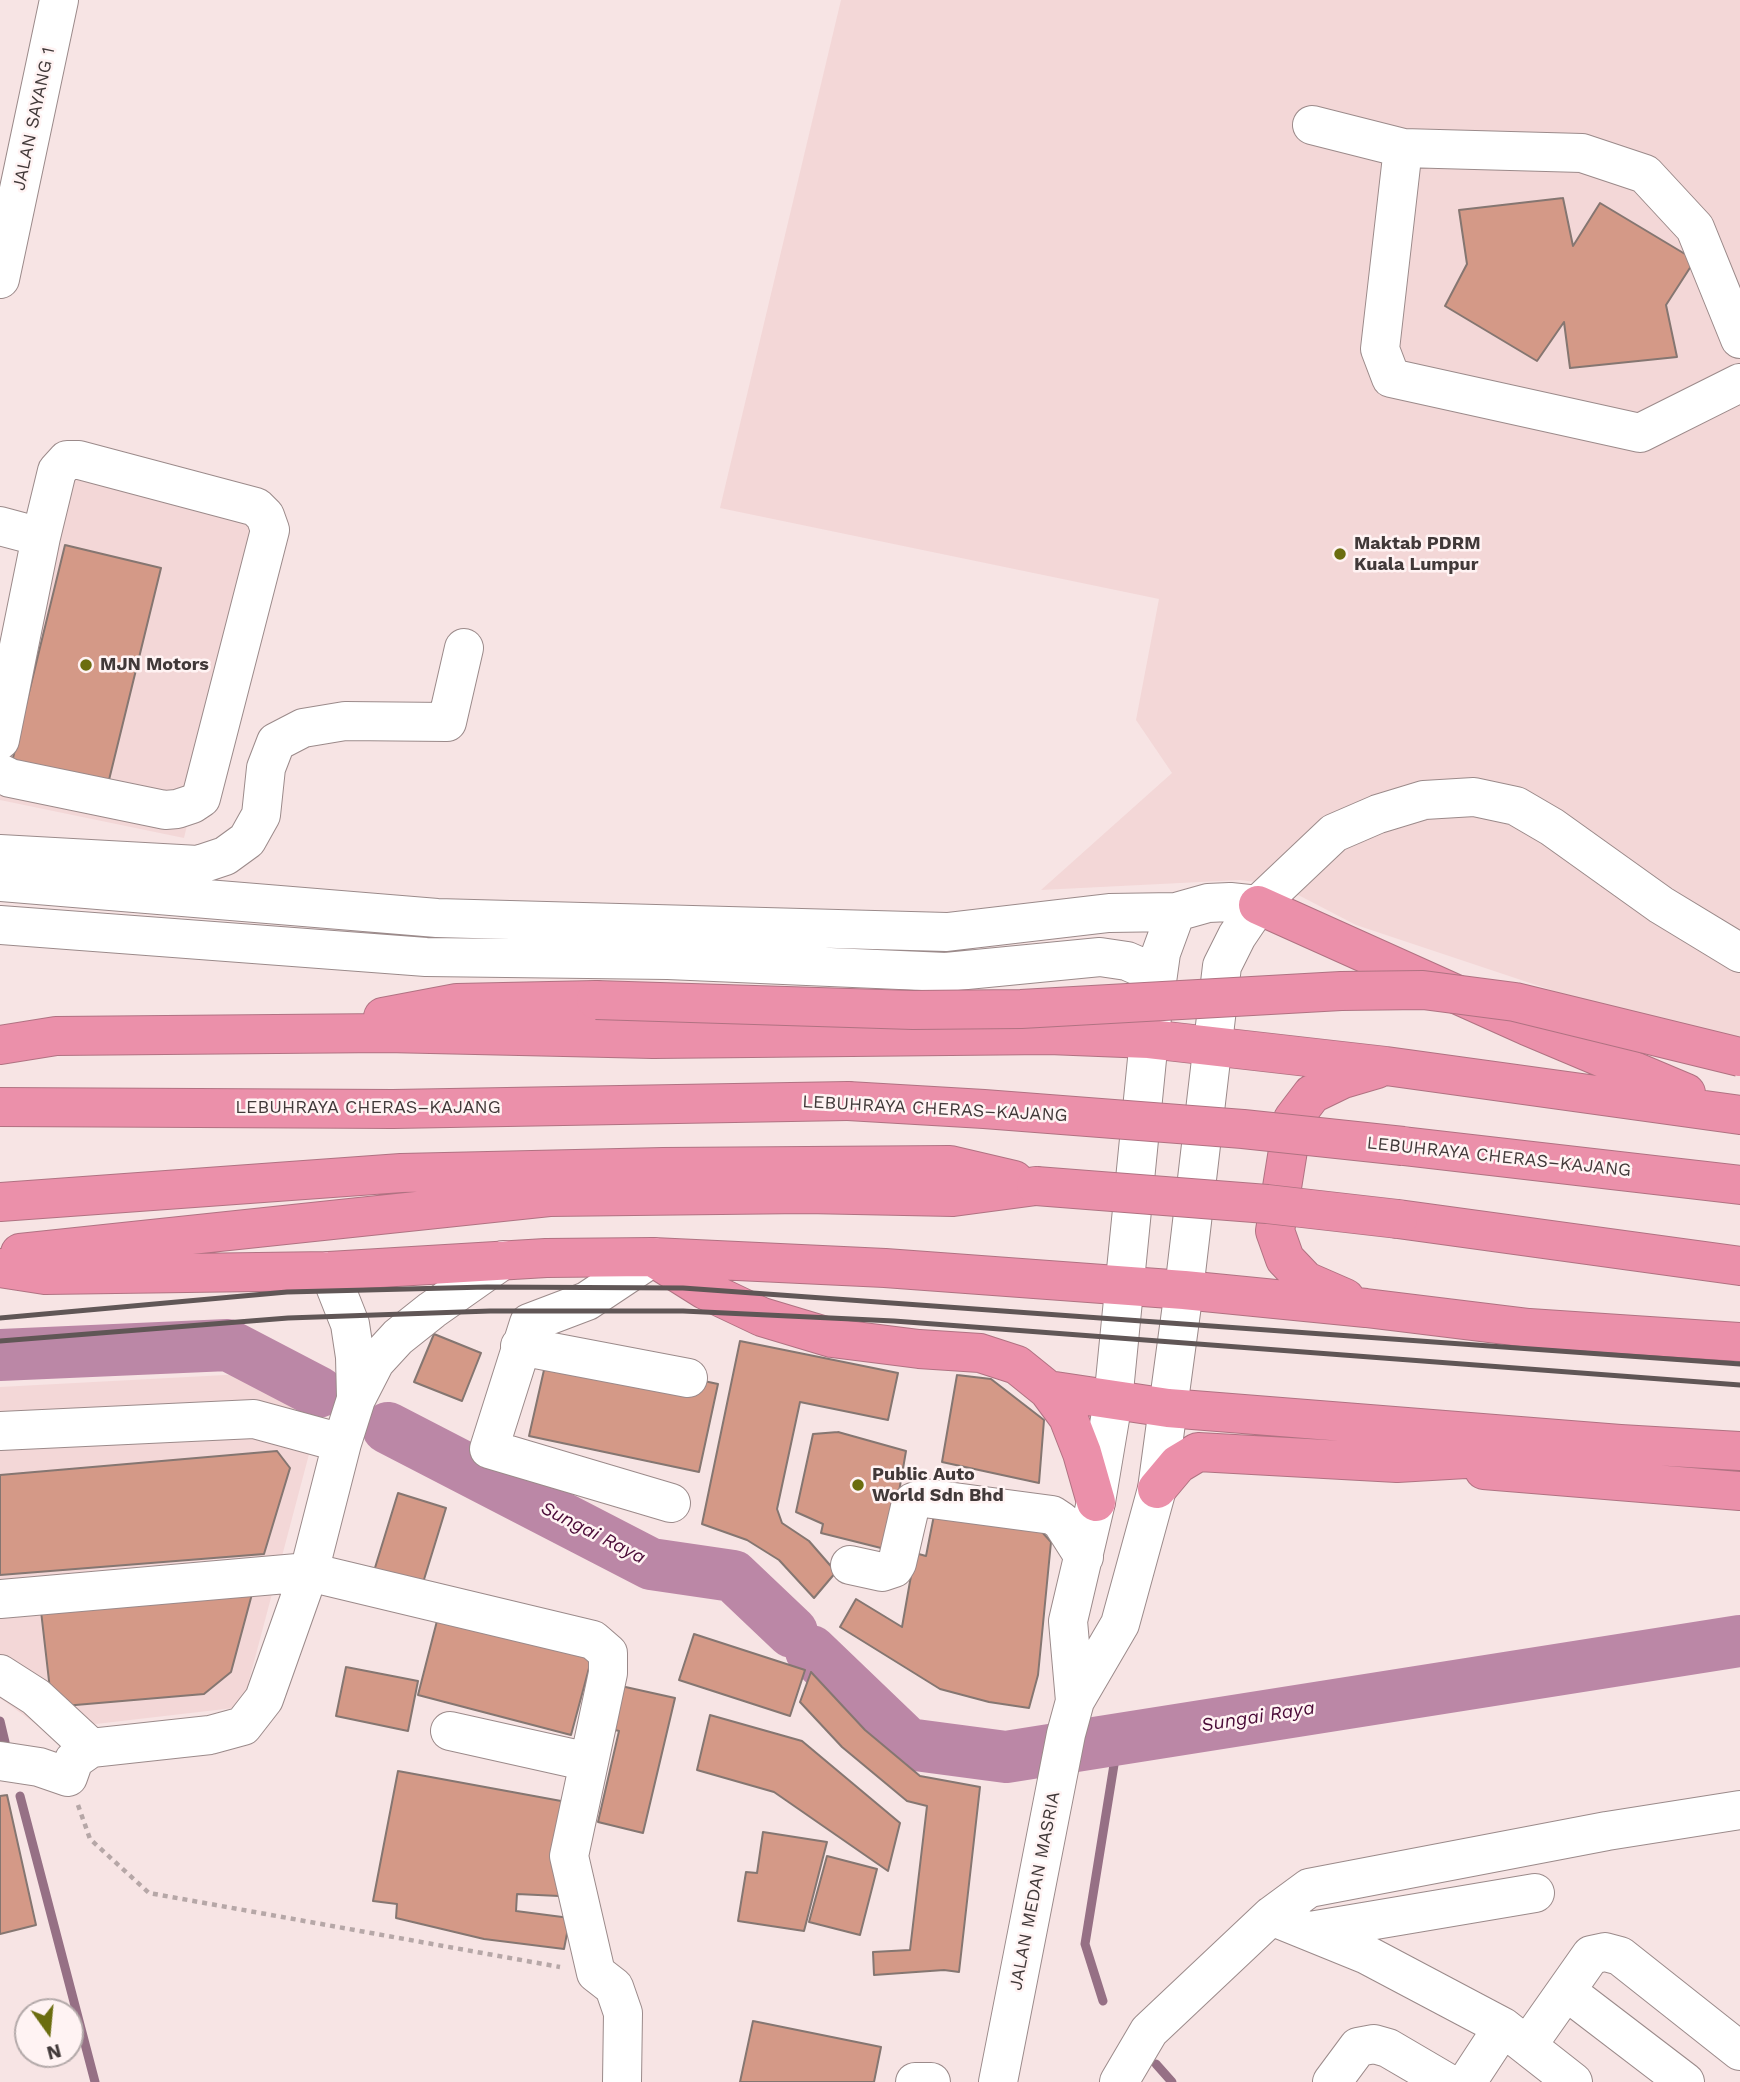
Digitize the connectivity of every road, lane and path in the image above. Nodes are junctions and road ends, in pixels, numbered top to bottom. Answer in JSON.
{"nodes":[{"id":1,"x":59,"y":0,"type":"edge"},
{"id":2,"x":1312,"y":125,"type":"dead end"},
{"id":3,"x":14,"y":141,"type":"edge"},
{"id":4,"x":1403,"y":148,"type":"junction"},
{"id":5,"x":0,"y":279,"type":"edge"},
{"id":6,"x":1740,"y":339,"type":"edge"},
{"id":7,"x":1740,"y":383,"type":"edge"},
{"id":8,"x":0,"y":526,"type":"edge"},
{"id":9,"x":41,"y":537,"type":"junction"},
{"id":10,"x":464,"y":648,"type":"dead end"},
{"id":11,"x":0,"y":740,"type":"edge"},
{"id":12,"x":0,"y":773,"type":"edge"},
{"id":13,"x":0,"y":854,"type":"edge"},
{"id":14,"x":0,"y":882,"type":"edge"},
{"id":15,"x":1258,"y":905,"type":"junction"},
{"id":16,"x":1176,"y":912,"type":"junction"},
{"id":17,"x":0,"y":925,"type":"edge"},
{"id":18,"x":1740,"y":953,"type":"edge"},
{"id":19,"x":1157,"y":981,"type":"junction"},
{"id":20,"x":292,"y":1034,"type":"junction"},
{"id":21,"x":1149,"y":1039,"type":"junction"},
{"id":22,"x":0,"y":1045,"type":"edge"},
{"id":23,"x":1211,"y":1047,"type":"junction"},
{"id":24,"x":1740,"y":1057,"type":"edge"},
{"id":25,"x":1386,"y":1066,"type":"junction"},
{"id":26,"x":0,"y":1107,"type":"edge"},
{"id":27,"x":1736,"y":1114,"type":"edge"},
{"id":28,"x":1740,"y":1185,"type":"edge"},
{"id":29,"x":1036,"y":1186,"type":"junction"},
{"id":30,"x":0,"y":1202,"type":"edge"},
{"id":31,"x":0,"y":1256,"type":"edge"},
{"id":32,"x":653,"y":1257,"type":"junction"},
{"id":33,"x":503,"y":1260,"type":"junction"},
{"id":34,"x":1740,"y":1266,"type":"edge"},
{"id":35,"x":0,"y":1268,"type":"edge"},
{"id":36,"x":329,"y":1271,"type":"junction"},
{"id":37,"x":1123,"y":1286,"type":"junction"},
{"id":38,"x":1184,"y":1290,"type":"junction"},
{"id":39,"x":1366,"y":1308,"type":"junction"},
{"id":40,"x":1740,"y":1342,"type":"edge"},
{"id":41,"x":520,"y":1346,"type":"junction"},
{"id":42,"x":688,"y":1378,"type":"dead end"},
{"id":43,"x":1048,"y":1390,"type":"junction"},
{"id":44,"x":356,"y":1399,"type":"junction"},
{"id":45,"x":1112,"y":1401,"type":"junction"},
{"id":46,"x":1168,"y":1408,"type":"junction"},
{"id":47,"x":0,"y":1431,"type":"edge"},
{"id":48,"x":342,"y":1443,"type":"junction"},
{"id":49,"x":1620,"y":1444,"type":"junction"},
{"id":50,"x":1740,"y":1451,"type":"edge"},
{"id":51,"x":1397,"y":1463,"type":"junction"},
{"id":52,"x":1157,"y":1489,"type":"junction"},
{"id":53,"x":1740,"y":1491,"type":"edge"},
{"id":54,"x":1096,"y":1502,"type":"junction"},
{"id":55,"x":671,"y":1503,"type":"dead end"},
{"id":56,"x":1084,"y":1557,"type":"junction"},
{"id":57,"x":850,"y":1565,"type":"dead end"},
{"id":58,"x":309,"y":1572,"type":"junction"},
{"id":59,"x":0,"y":1599,"type":"edge"},
{"id":60,"x":0,"y":1674,"type":"edge"},
{"id":61,"x":1071,"y":1717,"type":"junction"},
{"id":62,"x":450,"y":1731,"type":"dead end"},
{"id":63,"x":0,"y":1760,"type":"edge"},
{"id":64,"x":589,"y":1762,"type":"junction"},
{"id":65,"x":80,"y":1763,"type":"junction"},
{"id":66,"x":1740,"y":1810,"type":"edge"},
{"id":67,"x":1535,"y":1893,"type":"dead end"},
{"id":68,"x":1271,"y":1916,"type":"junction"},
{"id":69,"x":1310,"y":1931,"type":"junction"},
{"id":70,"x":596,"y":1973,"type":"junction"},
{"id":71,"x":1566,"y":1991,"type":"junction"},
{"id":72,"x":1515,"y":2037,"type":"junction"},
{"id":73,"x":1740,"y":2051,"type":"edge"},
{"id":74,"x":622,"y":2082,"type":"edge"},
{"id":75,"x":915,"y":2082,"type":"edge"},
{"id":76,"x":931,"y":2082,"type":"edge"},
{"id":77,"x":999,"y":2082,"type":"edge"},
{"id":78,"x":1119,"y":2082,"type":"edge"},
{"id":79,"x":1332,"y":2082,"type":"edge"},
{"id":80,"x":1446,"y":2082,"type":"edge"},
{"id":81,"x":1467,"y":2082,"type":"edge"},
{"id":82,"x":1573,"y":2082,"type":"edge"},
{"id":83,"x":1685,"y":2082,"type":"edge"}],
"edges":[{"from":1,"to":3,"type":"street","name":"JALAN SAYANG 1"},
{"from":2,"to":4,"type":"street"},
{"from":3,"to":5,"type":"street","name":"JALAN SAYANG 1"},
{"from":4,"to":6,"type":"street"},
{"from":4,"to":7,"type":"street"},
{"from":8,"to":9,"type":"street"},
{"from":9,"to":11,"type":"street"},
{"from":9,"to":12,"type":"street"},
{"from":10,"to":13,"type":"street"},
{"from":14,"to":16,"type":"street"},
{"from":15,"to":16,"type":"street"},
{"from":15,"to":18,"type":"street","name":"JALAN MEDAN MASRIA"},
{"from":15,"to":23,"type":"street","name":"JALAN MEDAN MASRIA"},
{"from":15,"to":27,"type":"highway"},
{"from":16,"to":19,"type":"street","name":"JALAN MEDAN MASRIA"},
{"from":17,"to":19,"type":"street"},
{"from":19,"to":21,"type":"street","name":"JALAN MEDAN MASRIA"},
{"from":20,"to":21,"type":"highway"},
{"from":20,"to":22,"type":"highway"},
{"from":20,"to":24,"type":"highway","bridge":true},
{"from":21,"to":23,"type":"highway"},
{"from":21,"to":37,"type":"street","name":"JALAN MEDAN MASRIA"},
{"from":23,"to":25,"type":"highway"},
{"from":23,"to":38,"type":"street","name":"JALAN MEDAN MASRIA"},
{"from":25,"to":27,"type":"highway"},
{"from":25,"to":39,"type":"highway"},
{"from":26,"to":28,"type":"highway","name":"LEBUHRAYA CHERAS–KAJANG","bridge":true},
{"from":29,"to":30,"type":"highway"},
{"from":29,"to":31,"type":"highway"},
{"from":29,"to":34,"type":"highway","bridge":true},
{"from":32,"to":33,"type":"highway"},
{"from":32,"to":37,"type":"highway"},
{"from":32,"to":41,"type":"street"},
{"from":32,"to":43,"type":"highway"},
{"from":33,"to":36,"type":"highway"},
{"from":33,"to":44,"type":"street"},
{"from":35,"to":36,"type":"highway"},
{"from":36,"to":44,"type":"street"},
{"from":37,"to":38,"type":"highway"},
{"from":37,"to":45,"type":"street","name":"JALAN MEDAN MASRIA"},
{"from":38,"to":39,"type":"highway"},
{"from":38,"to":46,"type":"street","name":"JALAN MEDAN MASRIA"},
{"from":39,"to":40,"type":"highway"},
{"from":41,"to":42,"type":"street"},
{"from":41,"to":55,"type":"street"},
{"from":43,"to":45,"type":"highway"},
{"from":43,"to":54,"type":"highway"},
{"from":44,"to":48,"type":"street"},
{"from":45,"to":46,"type":"highway"},
{"from":45,"to":54,"type":"street","name":"JALAN MEDAN MASRIA"},
{"from":46,"to":49,"type":"highway"},
{"from":46,"to":52,"type":"street","name":"JALAN MEDAN MASRIA"},
{"from":47,"to":48,"type":"street"},
{"from":48,"to":58,"type":"street"},
{"from":49,"to":50,"type":"highway"},
{"from":49,"to":51,"type":"highway"},
{"from":51,"to":52,"type":"highway"},
{"from":51,"to":53,"type":"highway"},
{"from":52,"to":61,"type":"street","name":"JALAN MEDAN MASRIA"},
{"from":54,"to":56,"type":"street","name":"JALAN MEDAN MASRIA"},
{"from":56,"to":57,"type":"street"},
{"from":56,"to":61,"type":"street","name":"JALAN MEDAN MASRIA"},
{"from":58,"to":59,"type":"street"},
{"from":58,"to":64,"type":"street"},
{"from":58,"to":65,"type":"street"},
{"from":60,"to":65,"type":"street"},
{"from":61,"to":77,"type":"street","name":"JALAN MEDAN MASRIA"},
{"from":62,"to":64,"type":"street"},
{"from":63,"to":65,"type":"street"},
{"from":64,"to":70,"type":"street"},
{"from":65,"to":70,"type":"path"},
{"from":66,"to":68,"type":"street"},
{"from":67,"to":69,"type":"street"},
{"from":68,"to":69,"type":"street"},
{"from":68,"to":78,"type":"street"},
{"from":69,"to":72,"type":"street"},
{"from":70,"to":74,"type":"street"},
{"from":71,"to":72,"type":"street"},
{"from":71,"to":73,"type":"street"},
{"from":71,"to":83,"type":"street"},
{"from":72,"to":81,"type":"street"},
{"from":72,"to":82,"type":"street"},
{"from":75,"to":76,"type":"street"},
{"from":79,"to":80,"type":"street"}]}
